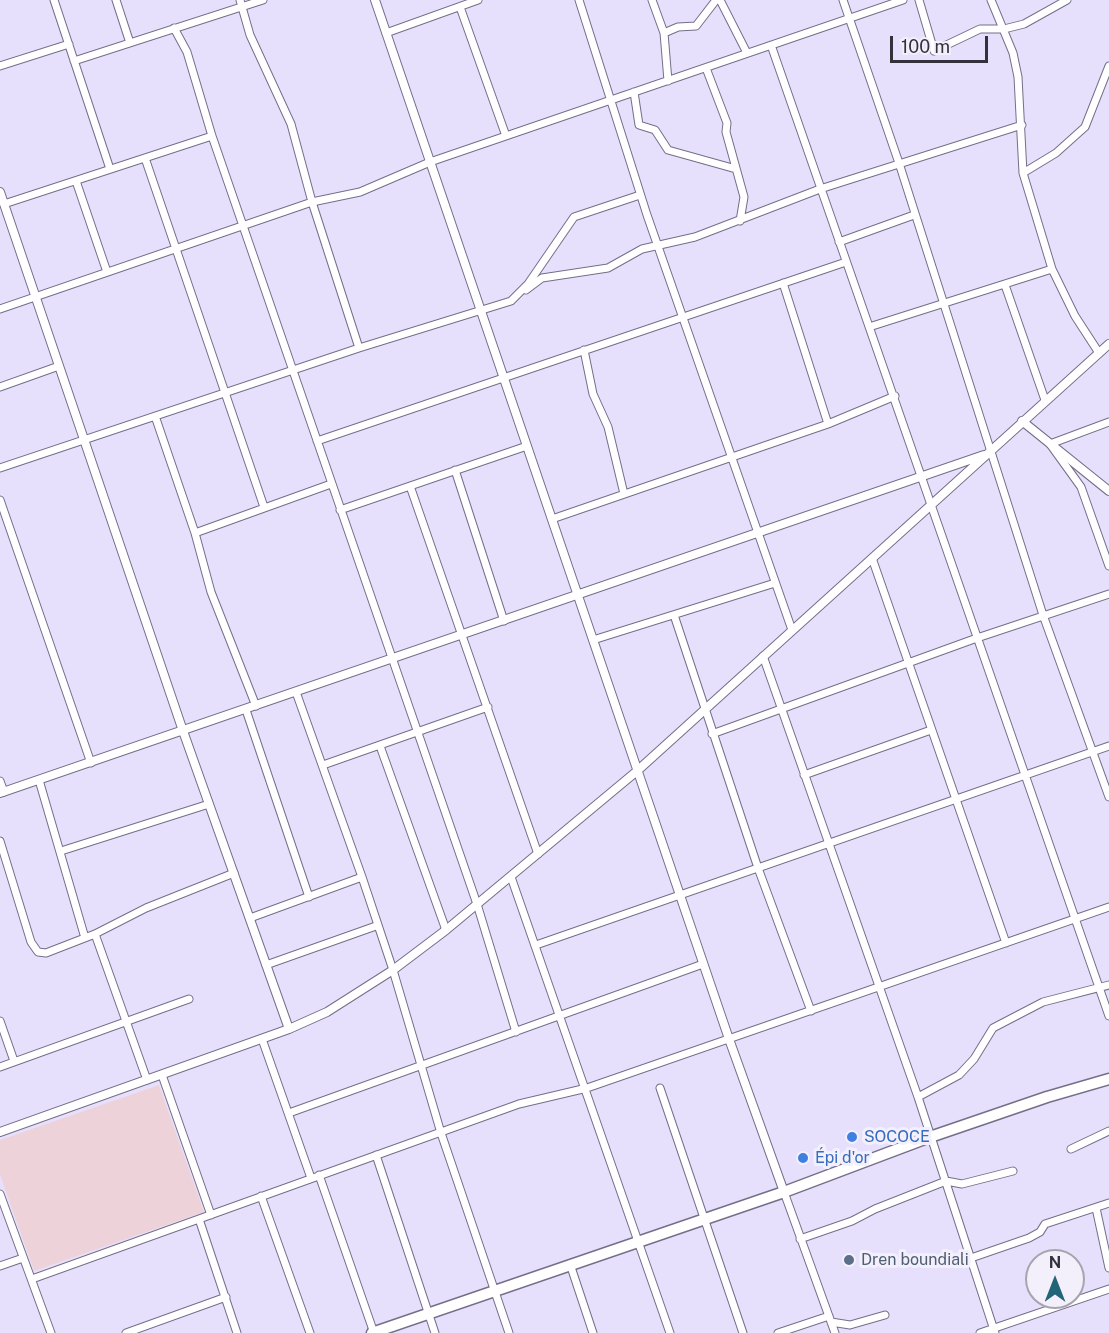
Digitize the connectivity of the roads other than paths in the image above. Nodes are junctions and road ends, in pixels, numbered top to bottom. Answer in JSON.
{"nodes":[{"id":1,"x":54,"y":0,"type":"edge"},
{"id":2,"x":116,"y":0,"type":"edge"},
{"id":3,"x":263,"y":0,"type":"edge"},
{"id":4,"x":375,"y":0,"type":"edge"},
{"id":5,"x":478,"y":0,"type":"edge"},
{"id":6,"x":579,"y":0,"type":"edge"},
{"id":7,"x":652,"y":0,"type":"edge"},
{"id":8,"x":718,"y":0,"type":"edge"},
{"id":9,"x":843,"y":0,"type":"edge"},
{"id":10,"x":903,"y":0,"type":"edge"},
{"id":11,"x":919,"y":0,"type":"edge"},
{"id":12,"x":991,"y":0,"type":"edge"},
{"id":13,"x":1067,"y":0,"type":"edge"},
{"id":14,"x":241,"y":3,"type":"edge"},
{"id":15,"x":460,"y":7,"type":"junction"},
{"id":16,"x":849,"y":18,"type":"junction"},
{"id":17,"x":174,"y":28,"type":"junction"},
{"id":18,"x":1004,"y":29,"type":"junction"},
{"id":19,"x":386,"y":33,"type":"junction"},
{"id":20,"x":664,"y":33,"type":"junction"},
{"id":21,"x":130,"y":43,"type":"junction"},
{"id":22,"x":69,"y":44,"type":"junction"},
{"id":23,"x":771,"y":45,"type":"junction"},
{"id":24,"x":747,"y":53,"type":"junction"},
{"id":25,"x":74,"y":61,"type":"junction"},
{"id":26,"x":0,"y":66,"type":"edge"},
{"id":27,"x":1109,"y":66,"type":"edge"},
{"id":28,"x":706,"y":68,"type":"junction"},
{"id":29,"x":668,"y":81,"type":"junction"},
{"id":30,"x":634,"y":92,"type":"junction"},
{"id":31,"x":612,"y":100,"type":"junction"},
{"id":32,"x":1022,"y":125,"type":"junction"},
{"id":33,"x":212,"y":136,"type":"junction"},
{"id":34,"x":506,"y":136,"type":"junction"},
{"id":35,"x":145,"y":158,"type":"junction"},
{"id":36,"x":430,"y":162,"type":"junction"},
{"id":37,"x":899,"y":163,"type":"junction"},
{"id":38,"x":736,"y":169,"type":"junction"},
{"id":39,"x":110,"y":170,"type":"junction"},
{"id":40,"x":1023,"y":173,"type":"junction"},
{"id":41,"x":76,"y":181,"type":"junction"},
{"id":42,"x":820,"y":189,"type":"junction"},
{"id":43,"x":0,"y":192,"type":"edge"},
{"id":44,"x":640,"y":195,"type":"junction"},
{"id":45,"x":312,"y":202,"type":"junction"},
{"id":46,"x":4,"y":204,"type":"junction"},
{"id":47,"x":914,"y":215,"type":"junction"},
{"id":48,"x":740,"y":221,"type":"junction"},
{"id":49,"x":243,"y":226,"type":"junction"},
{"id":50,"x":839,"y":242,"type":"junction"},
{"id":51,"x":660,"y":247,"type":"junction"},
{"id":52,"x":174,"y":249,"type":"junction"},
{"id":53,"x":846,"y":262,"type":"junction"},
{"id":54,"x":1052,"y":269,"type":"junction"},
{"id":55,"x":107,"y":272,"type":"junction"},
{"id":56,"x":783,"y":283,"type":"junction"},
{"id":57,"x":1005,"y":285,"type":"junction"},
{"id":58,"x":36,"y":297,"type":"junction"},
{"id":59,"x":511,"y":301,"type":"junction"},
{"id":60,"x":943,"y":303,"type":"junction"},
{"id":61,"x":0,"y":309,"type":"edge"},
{"id":62,"x":480,"y":309,"type":"junction"},
{"id":63,"x":684,"y":316,"type":"junction"},
{"id":64,"x":869,"y":327,"type":"junction"},
{"id":65,"x":1109,"y":344,"type":"edge"},
{"id":66,"x":359,"y":348,"type":"junction"},
{"id":67,"x":584,"y":350,"type":"junction"},
{"id":68,"x":1099,"y":353,"type":"junction"},
{"id":69,"x":59,"y":366,"type":"junction"},
{"id":70,"x":292,"y":370,"type":"junction"},
{"id":71,"x":504,"y":378,"type":"junction"},
{"id":72,"x":0,"y":387,"type":"edge"},
{"id":73,"x":225,"y":393,"type":"junction"},
{"id":74,"x":895,"y":396,"type":"junction"},
{"id":75,"x":1045,"y":400,"type":"junction"},
{"id":76,"x":155,"y":416,"type":"junction"},
{"id":77,"x":1022,"y":421,"type":"junction"},
{"id":78,"x":1109,"y":422,"type":"edge"},
{"id":79,"x":828,"y":424,"type":"junction"},
{"id":80,"x":84,"y":440,"type":"junction"},
{"id":81,"x":316,"y":441,"type":"junction"},
{"id":82,"x":1050,"y":444,"type":"junction"},
{"id":83,"x":527,"y":446,"type":"junction"},
{"id":84,"x":990,"y":453,"type":"junction"},
{"id":85,"x":732,"y":457,"type":"junction"},
{"id":86,"x":0,"y":468,"type":"edge"},
{"id":87,"x":455,"y":470,"type":"junction"},
{"id":88,"x":922,"y":476,"type":"junction"},
{"id":89,"x":331,"y":484,"type":"junction"},
{"id":90,"x":410,"y":486,"type":"junction"},
{"id":91,"x":1109,"y":491,"type":"edge"},
{"id":92,"x":624,"y":494,"type":"junction"},
{"id":93,"x":0,"y":500,"type":"edge"},
{"id":94,"x":931,"y":504,"type":"junction"},
{"id":95,"x":264,"y":507,"type":"junction"},
{"id":96,"x":340,"y":510,"type":"junction"},
{"id":97,"x":552,"y":519,"type":"junction"},
{"id":98,"x":759,"y":532,"type":"junction"},
{"id":99,"x":195,"y":533,"type":"junction"},
{"id":100,"x":872,"y":558,"type":"junction"},
{"id":101,"x":1109,"y":566,"type":"edge"},
{"id":102,"x":776,"y":583,"type":"junction"},
{"id":103,"x":1109,"y":594,"type":"edge"},
{"id":104,"x":578,"y":595,"type":"junction"},
{"id":105,"x":674,"y":615,"type":"junction"},
{"id":106,"x":1043,"y":615,"type":"junction"},
{"id":107,"x":504,"y":621,"type":"junction"},
{"id":108,"x":792,"y":630,"type":"junction"},
{"id":109,"x":463,"y":635,"type":"junction"},
{"id":110,"x":977,"y":638,"type":"junction"},
{"id":111,"x":593,"y":640,"type":"junction"},
{"id":112,"x":763,"y":657,"type":"junction"},
{"id":113,"x":392,"y":659,"type":"junction"},
{"id":114,"x":909,"y":664,"type":"junction"},
{"id":115,"x":296,"y":692,"type":"junction"},
{"id":116,"x":256,"y":706,"type":"junction"},
{"id":117,"x":488,"y":707,"type":"junction"},
{"id":118,"x":246,"y":710,"type":"junction"},
{"id":119,"x":704,"y":710,"type":"junction"},
{"id":120,"x":782,"y":711,"type":"junction"},
{"id":121,"x":931,"y":730,"type":"junction"},
{"id":122,"x":183,"y":731,"type":"junction"},
{"id":123,"x":418,"y":732,"type":"junction"},
{"id":124,"x":712,"y":734,"type":"junction"},
{"id":125,"x":380,"y":746,"type":"junction"},
{"id":126,"x":1109,"y":746,"type":"edge"},
{"id":127,"x":1092,"y":753,"type":"junction"},
{"id":128,"x":91,"y":763,"type":"junction"},
{"id":129,"x":323,"y":765,"type":"junction"},
{"id":130,"x":637,"y":771,"type":"junction"},
{"id":131,"x":804,"y":775,"type":"junction"},
{"id":132,"x":1024,"y":776,"type":"junction"},
{"id":133,"x":39,"y":780,"type":"junction"},
{"id":134,"x":0,"y":781,"type":"edge"},
{"id":135,"x":2,"y":792,"type":"edge"},
{"id":136,"x":1109,"y":797,"type":"edge"},
{"id":137,"x":955,"y":799,"type":"junction"},
{"id":138,"x":209,"y":804,"type":"junction"},
{"id":139,"x":0,"y":842,"type":"edge"},
{"id":140,"x":829,"y":844,"type":"junction"},
{"id":141,"x":61,"y":851,"type":"junction"},
{"id":142,"x":538,"y":854,"type":"junction"},
{"id":143,"x":758,"y":868,"type":"junction"},
{"id":144,"x":234,"y":873,"type":"junction"},
{"id":145,"x":362,"y":877,"type":"junction"},
{"id":146,"x":511,"y":877,"type":"junction"},
{"id":147,"x":680,"y":895,"type":"junction"},
{"id":148,"x":309,"y":897,"type":"junction"},
{"id":149,"x":477,"y":904,"type":"junction"},
{"id":150,"x":1109,"y":907,"type":"edge"},
{"id":151,"x":250,"y":918,"type":"junction"},
{"id":152,"x":1075,"y":919,"type":"junction"},
{"id":153,"x":376,"y":926,"type":"junction"},
{"id":154,"x":446,"y":930,"type":"junction"},
{"id":155,"x":95,"y":934,"type":"junction"},
{"id":156,"x":85,"y":938,"type":"junction"},
{"id":157,"x":1006,"y":943,"type":"junction"},
{"id":158,"x":536,"y":945,"type":"junction"},
{"id":159,"x":703,"y":964,"type":"junction"},
{"id":160,"x":266,"y":965,"type":"junction"},
{"id":161,"x":393,"y":970,"type":"junction"},
{"id":162,"x":1109,"y":985,"type":"edge"},
{"id":163,"x":879,"y":987,"type":"junction"},
{"id":164,"x":1099,"y":989,"type":"junction"},
{"id":165,"x":189,"y":999,"type":"dead end"},
{"id":166,"x":811,"y":1011,"type":"junction"},
{"id":167,"x":559,"y":1016,"type":"junction"},
{"id":168,"x":1109,"y":1016,"type":"edge"},
{"id":169,"x":0,"y":1021,"type":"edge"},
{"id":170,"x":127,"y":1021,"type":"junction"},
{"id":171,"x":289,"y":1029,"type":"junction"},
{"id":172,"x":516,"y":1032,"type":"junction"},
{"id":173,"x":262,"y":1039,"type":"junction"},
{"id":174,"x":729,"y":1039,"type":"junction"},
{"id":175,"x":14,"y":1061,"type":"junction"},
{"id":176,"x":0,"y":1066,"type":"edge"},
{"id":177,"x":420,"y":1068,"type":"junction"},
{"id":178,"x":162,"y":1075,"type":"junction"},
{"id":179,"x":1109,"y":1079,"type":"edge"},
{"id":180,"x":147,"y":1080,"type":"junction"},
{"id":181,"x":587,"y":1088,"type":"junction"},
{"id":182,"x":660,"y":1088,"type":"dead end"},
{"id":183,"x":918,"y":1097,"type":"junction"},
{"id":184,"x":289,"y":1113,"type":"junction"},
{"id":185,"x":1109,"y":1131,"type":"edge"},
{"id":186,"x":0,"y":1132,"type":"edge"},
{"id":187,"x":441,"y":1133,"type":"junction"},
{"id":188,"x":930,"y":1137,"type":"junction"},
{"id":189,"x":1071,"y":1149,"type":"dead end"},
{"id":190,"x":376,"y":1155,"type":"junction"},
{"id":191,"x":1013,"y":1171,"type":"dead end"},
{"id":192,"x":319,"y":1175,"type":"junction"},
{"id":193,"x":311,"y":1178,"type":"junction"},
{"id":194,"x":946,"y":1181,"type":"junction"},
{"id":195,"x":784,"y":1192,"type":"junction"},
{"id":196,"x":261,"y":1196,"type":"junction"},
{"id":197,"x":1,"y":1199,"type":"edge"},
{"id":198,"x":1109,"y":1203,"type":"edge"},
{"id":199,"x":1096,"y":1208,"type":"junction"},
{"id":200,"x":211,"y":1215,"type":"junction"},
{"id":201,"x":706,"y":1217,"type":"junction"},
{"id":202,"x":199,"y":1219,"type":"junction"},
{"id":203,"x":800,"y":1239,"type":"junction"},
{"id":204,"x":637,"y":1241,"type":"junction"},
{"id":205,"x":22,"y":1258,"type":"junction"},
{"id":206,"x":972,"y":1258,"type":"junction"},
{"id":207,"x":570,"y":1264,"type":"junction"},
{"id":208,"x":0,"y":1266,"type":"edge"},
{"id":209,"x":1109,"y":1268,"type":"edge"},
{"id":210,"x":32,"y":1279,"type":"junction"},
{"id":211,"x":1109,"y":1289,"type":"edge"},
{"id":212,"x":494,"y":1290,"type":"junction"},
{"id":213,"x":226,"y":1297,"type":"junction"},
{"id":214,"x":428,"y":1313,"type":"junction"},
{"id":215,"x":885,"y":1315,"type":"dead end"},
{"id":216,"x":830,"y":1319,"type":"junction"},
{"id":217,"x":994,"y":1331,"type":"edge"},
{"id":218,"x":51,"y":1333,"type":"edge"},
{"id":219,"x":126,"y":1333,"type":"edge"},
{"id":220,"x":237,"y":1333,"type":"edge"},
{"id":221,"x":310,"y":1333,"type":"edge"},
{"id":222,"x":373,"y":1333,"type":"edge"},
{"id":223,"x":435,"y":1333,"type":"edge"},
{"id":224,"x":509,"y":1333,"type":"edge"},
{"id":225,"x":593,"y":1333,"type":"edge"},
{"id":226,"x":670,"y":1333,"type":"edge"},
{"id":227,"x":744,"y":1333,"type":"edge"},
{"id":228,"x":778,"y":1333,"type":"edge"},
{"id":229,"x":835,"y":1333,"type":"edge"},
{"id":230,"x":980,"y":1333,"type":"edge"}],
"edges":[{"from":1,"to":22,"type":"street"},
{"from":2,"to":21,"type":"street"},
{"from":3,"to":14,"type":"street"},
{"from":4,"to":19,"type":"street"},
{"from":5,"to":15,"type":"street"},
{"from":6,"to":31,"type":"street"},
{"from":7,"to":20,"type":"street"},
{"from":8,"to":20,"type":"street"},
{"from":8,"to":24,"type":"street"},
{"from":9,"to":16,"type":"street"},
{"from":10,"to":16,"type":"street"},
{"from":11,"to":18,"type":"street"},
{"from":12,"to":18,"type":"street"},
{"from":13,"to":18,"type":"street"},
{"from":14,"to":17,"type":"street"},
{"from":14,"to":45,"type":"street"},
{"from":15,"to":19,"type":"street"},
{"from":15,"to":34,"type":"street"},
{"from":16,"to":23,"type":"street"},
{"from":16,"to":37,"type":"street"},
{"from":17,"to":21,"type":"street"},
{"from":17,"to":33,"type":"street"},
{"from":18,"to":32,"type":"street"},
{"from":19,"to":36,"type":"street"},
{"from":20,"to":29,"type":"street"},
{"from":21,"to":25,"type":"street"},
{"from":22,"to":25,"type":"street"},
{"from":22,"to":26,"type":"street"},
{"from":23,"to":24,"type":"street"},
{"from":23,"to":42,"type":"street"},
{"from":24,"to":28,"type":"street"},
{"from":25,"to":39,"type":"street"},
{"from":27,"to":40,"type":"street"},
{"from":28,"to":29,"type":"street"},
{"from":28,"to":38,"type":"street"},
{"from":29,"to":30,"type":"street"},
{"from":30,"to":31,"type":"street"},
{"from":30,"to":38,"type":"street"},
{"from":31,"to":34,"type":"street"},
{"from":31,"to":44,"type":"street"},
{"from":32,"to":37,"type":"street"},
{"from":32,"to":40,"type":"street"},
{"from":33,"to":35,"type":"street"},
{"from":33,"to":49,"type":"street"},
{"from":34,"to":36,"type":"street"},
{"from":35,"to":39,"type":"street"},
{"from":35,"to":52,"type":"street"},
{"from":36,"to":45,"type":"street"},
{"from":36,"to":62,"type":"street"},
{"from":37,"to":42,"type":"street"},
{"from":37,"to":47,"type":"street"},
{"from":38,"to":48,"type":"street"},
{"from":39,"to":41,"type":"street"},
{"from":40,"to":54,"type":"street"},
{"from":41,"to":46,"type":"street"},
{"from":41,"to":55,"type":"street"},
{"from":42,"to":48,"type":"street"},
{"from":42,"to":50,"type":"street"},
{"from":43,"to":46,"type":"street"},
{"from":44,"to":51,"type":"street"},
{"from":44,"to":59,"type":"street"},
{"from":45,"to":49,"type":"street"},
{"from":45,"to":66,"type":"street"},
{"from":46,"to":58,"type":"street"},
{"from":47,"to":50,"type":"street"},
{"from":47,"to":60,"type":"street"},
{"from":48,"to":51,"type":"street"},
{"from":49,"to":52,"type":"street"},
{"from":49,"to":70,"type":"street"},
{"from":50,"to":53,"type":"street"},
{"from":51,"to":59,"type":"street"},
{"from":51,"to":63,"type":"street"},
{"from":52,"to":55,"type":"street"},
{"from":52,"to":73,"type":"street"},
{"from":53,"to":56,"type":"street"},
{"from":53,"to":64,"type":"street"},
{"from":54,"to":57,"type":"street"},
{"from":54,"to":68,"type":"street"},
{"from":55,"to":58,"type":"street"},
{"from":56,"to":63,"type":"street"},
{"from":56,"to":79,"type":"street"},
{"from":57,"to":60,"type":"street"},
{"from":57,"to":75,"type":"street"},
{"from":58,"to":61,"type":"street"},
{"from":58,"to":69,"type":"street"},
{"from":59,"to":62,"type":"street"},
{"from":60,"to":64,"type":"street"},
{"from":60,"to":84,"type":"street"},
{"from":62,"to":66,"type":"street"},
{"from":62,"to":71,"type":"street"},
{"from":63,"to":67,"type":"street"},
{"from":63,"to":85,"type":"street"},
{"from":64,"to":74,"type":"street"},
{"from":65,"to":68,"type":"street"},
{"from":66,"to":70,"type":"street"},
{"from":67,"to":71,"type":"street"},
{"from":67,"to":92,"type":"street"},
{"from":68,"to":75,"type":"street"},
{"from":69,"to":72,"type":"street"},
{"from":69,"to":80,"type":"street"},
{"from":70,"to":73,"type":"street"},
{"from":70,"to":81,"type":"street"},
{"from":71,"to":81,"type":"street"},
{"from":71,"to":83,"type":"street"},
{"from":73,"to":76,"type":"street"},
{"from":73,"to":95,"type":"street"},
{"from":74,"to":79,"type":"street"},
{"from":74,"to":88,"type":"street"},
{"from":75,"to":77,"type":"street"},
{"from":76,"to":80,"type":"street"},
{"from":76,"to":99,"type":"street"},
{"from":77,"to":82,"type":"street"},
{"from":77,"to":84,"type":"street"},
{"from":78,"to":82,"type":"street"},
{"from":79,"to":85,"type":"street"},
{"from":80,"to":86,"type":"street"},
{"from":80,"to":122,"type":"street"},
{"from":81,"to":89,"type":"street"},
{"from":82,"to":91,"type":"street"},
{"from":82,"to":101,"type":"street"},
{"from":83,"to":87,"type":"street"},
{"from":83,"to":97,"type":"street"},
{"from":84,"to":88,"type":"street"},
{"from":84,"to":94,"type":"street"},
{"from":84,"to":106,"type":"street"},
{"from":85,"to":92,"type":"street"},
{"from":85,"to":98,"type":"street"},
{"from":87,"to":90,"type":"street"},
{"from":87,"to":107,"type":"street"},
{"from":88,"to":94,"type":"street"},
{"from":88,"to":98,"type":"street"},
{"from":89,"to":95,"type":"street"},
{"from":89,"to":96,"type":"street"},
{"from":90,"to":96,"type":"street"},
{"from":90,"to":109,"type":"street"},
{"from":92,"to":97,"type":"street"},
{"from":93,"to":128,"type":"street"},
{"from":94,"to":100,"type":"street"},
{"from":94,"to":110,"type":"street"},
{"from":95,"to":99,"type":"street"},
{"from":96,"to":113,"type":"street"},
{"from":97,"to":104,"type":"street"},
{"from":98,"to":102,"type":"street"},
{"from":98,"to":104,"type":"street"},
{"from":99,"to":116,"type":"street"},
{"from":100,"to":108,"type":"street"},
{"from":100,"to":114,"type":"street"},
{"from":102,"to":105,"type":"street"},
{"from":102,"to":108,"type":"street"},
{"from":103,"to":106,"type":"street"},
{"from":104,"to":107,"type":"street"},
{"from":104,"to":111,"type":"street"},
{"from":105,"to":111,"type":"street"},
{"from":105,"to":119,"type":"street"},
{"from":106,"to":110,"type":"street"},
{"from":106,"to":127,"type":"street"},
{"from":107,"to":109,"type":"street"},
{"from":108,"to":112,"type":"street"},
{"from":109,"to":113,"type":"street"},
{"from":109,"to":117,"type":"street"},
{"from":110,"to":114,"type":"street"},
{"from":110,"to":132,"type":"street"},
{"from":111,"to":130,"type":"street"},
{"from":112,"to":119,"type":"street"},
{"from":112,"to":120,"type":"street"},
{"from":113,"to":115,"type":"street"},
{"from":113,"to":123,"type":"street"},
{"from":114,"to":120,"type":"street"},
{"from":114,"to":121,"type":"street"},
{"from":115,"to":116,"type":"street"},
{"from":115,"to":129,"type":"street"},
{"from":116,"to":118,"type":"street"},
{"from":117,"to":123,"type":"street"},
{"from":117,"to":142,"type":"street"},
{"from":118,"to":122,"type":"street"},
{"from":118,"to":148,"type":"street"},
{"from":119,"to":124,"type":"street"},
{"from":119,"to":130,"type":"street"},
{"from":120,"to":124,"type":"street"},
{"from":120,"to":131,"type":"street"},
{"from":121,"to":131,"type":"street"},
{"from":121,"to":137,"type":"street"},
{"from":122,"to":128,"type":"street"},
{"from":122,"to":138,"type":"street"},
{"from":123,"to":125,"type":"street"},
{"from":123,"to":149,"type":"street"},
{"from":124,"to":143,"type":"street"},
{"from":125,"to":129,"type":"street"},
{"from":125,"to":154,"type":"street"},
{"from":126,"to":127,"type":"street"},
{"from":127,"to":132,"type":"street"},
{"from":127,"to":136,"type":"street"},
{"from":128,"to":133,"type":"street"},
{"from":129,"to":145,"type":"street"},
{"from":130,"to":142,"type":"street"},
{"from":130,"to":147,"type":"street"},
{"from":131,"to":140,"type":"street"},
{"from":132,"to":137,"type":"street"},
{"from":132,"to":152,"type":"street"},
{"from":133,"to":135,"type":"street"},
{"from":133,"to":141,"type":"street"},
{"from":134,"to":135,"type":"street"},
{"from":137,"to":140,"type":"street"},
{"from":137,"to":157,"type":"street"},
{"from":138,"to":141,"type":"street"},
{"from":138,"to":144,"type":"street"},
{"from":139,"to":156,"type":"street"},
{"from":140,"to":143,"type":"street"},
{"from":140,"to":163,"type":"street"},
{"from":141,"to":156,"type":"street"},
{"from":142,"to":146,"type":"street"},
{"from":143,"to":147,"type":"street"},
{"from":143,"to":166,"type":"street"},
{"from":144,"to":151,"type":"street"},
{"from":144,"to":155,"type":"street"},
{"from":145,"to":148,"type":"street"},
{"from":145,"to":153,"type":"street"},
{"from":146,"to":149,"type":"street"},
{"from":146,"to":158,"type":"street"},
{"from":147,"to":158,"type":"street"},
{"from":147,"to":159,"type":"street"},
{"from":148,"to":151,"type":"street"},
{"from":149,"to":154,"type":"street"},
{"from":149,"to":172,"type":"street"},
{"from":150,"to":152,"type":"street"},
{"from":151,"to":160,"type":"street"},
{"from":152,"to":157,"type":"street"},
{"from":152,"to":164,"type":"street"},
{"from":153,"to":160,"type":"street"},
{"from":153,"to":161,"type":"street"},
{"from":154,"to":161,"type":"street"},
{"from":155,"to":156,"type":"street"},
{"from":155,"to":170,"type":"street"},
{"from":157,"to":163,"type":"street"},
{"from":158,"to":167,"type":"street"},
{"from":159,"to":167,"type":"street"},
{"from":159,"to":174,"type":"street"},
{"from":160,"to":171,"type":"street"},
{"from":161,"to":171,"type":"street"},
{"from":161,"to":177,"type":"street"},
{"from":162,"to":164,"type":"street"},
{"from":163,"to":166,"type":"street"},
{"from":163,"to":183,"type":"street"},
{"from":164,"to":168,"type":"street"},
{"from":164,"to":183,"type":"street"},
{"from":165,"to":170,"type":"street"},
{"from":166,"to":174,"type":"street"},
{"from":167,"to":172,"type":"street"},
{"from":167,"to":181,"type":"street"},
{"from":169,"to":175,"type":"street"},
{"from":170,"to":175,"type":"street"},
{"from":170,"to":180,"type":"street"},
{"from":171,"to":173,"type":"street"},
{"from":172,"to":177,"type":"street"},
{"from":173,"to":178,"type":"street"},
{"from":173,"to":184,"type":"street"},
{"from":174,"to":181,"type":"street"},
{"from":174,"to":195,"type":"street"},
{"from":175,"to":176,"type":"street"},
{"from":177,"to":184,"type":"street"},
{"from":177,"to":187,"type":"street"},
{"from":178,"to":180,"type":"street"},
{"from":178,"to":200,"type":"street"},
{"from":179,"to":188,"type":"main road"},
{"from":180,"to":186,"type":"street"},
{"from":181,"to":187,"type":"street"},
{"from":181,"to":204,"type":"street"},
{"from":182,"to":201,"type":"street"},
{"from":183,"to":188,"type":"street"},
{"from":184,"to":193,"type":"street"},
{"from":185,"to":189,"type":"street"},
{"from":187,"to":190,"type":"street"},
{"from":187,"to":212,"type":"street"},
{"from":188,"to":194,"type":"street"},
{"from":188,"to":195,"type":"main road"},
{"from":190,"to":192,"type":"street"},
{"from":190,"to":214,"type":"street"},
{"from":191,"to":194,"type":"street"},
{"from":192,"to":193,"type":"street"},
{"from":192,"to":222,"type":"street"},
{"from":193,"to":196,"type":"street"},
{"from":194,"to":203,"type":"street"},
{"from":194,"to":206,"type":"street"},
{"from":195,"to":201,"type":"main road"},
{"from":195,"to":203,"type":"street"},
{"from":196,"to":200,"type":"street"},
{"from":196,"to":221,"type":"street"},
{"from":197,"to":205,"type":"street"},
{"from":198,"to":199,"type":"street"},
{"from":199,"to":206,"type":"street"},
{"from":199,"to":209,"type":"street"},
{"from":200,"to":202,"type":"street"},
{"from":201,"to":204,"type":"main road"},
{"from":201,"to":227,"type":"street"},
{"from":202,"to":210,"type":"street"},
{"from":202,"to":213,"type":"street"},
{"from":203,"to":216,"type":"street"},
{"from":204,"to":207,"type":"main road"},
{"from":204,"to":226,"type":"street"},
{"from":205,"to":208,"type":"street"},
{"from":205,"to":210,"type":"street"},
{"from":206,"to":217,"type":"street"},
{"from":207,"to":212,"type":"main road"},
{"from":207,"to":225,"type":"street"},
{"from":210,"to":218,"type":"street"},
{"from":211,"to":217,"type":"street"},
{"from":212,"to":214,"type":"main road"},
{"from":212,"to":224,"type":"street"},
{"from":213,"to":219,"type":"street"},
{"from":213,"to":220,"type":"street"},
{"from":214,"to":222,"type":"main road"},
{"from":214,"to":223,"type":"street"},
{"from":215,"to":216,"type":"street"},
{"from":216,"to":228,"type":"street"},
{"from":216,"to":229,"type":"street"},
{"from":217,"to":230,"type":"street"}]}
